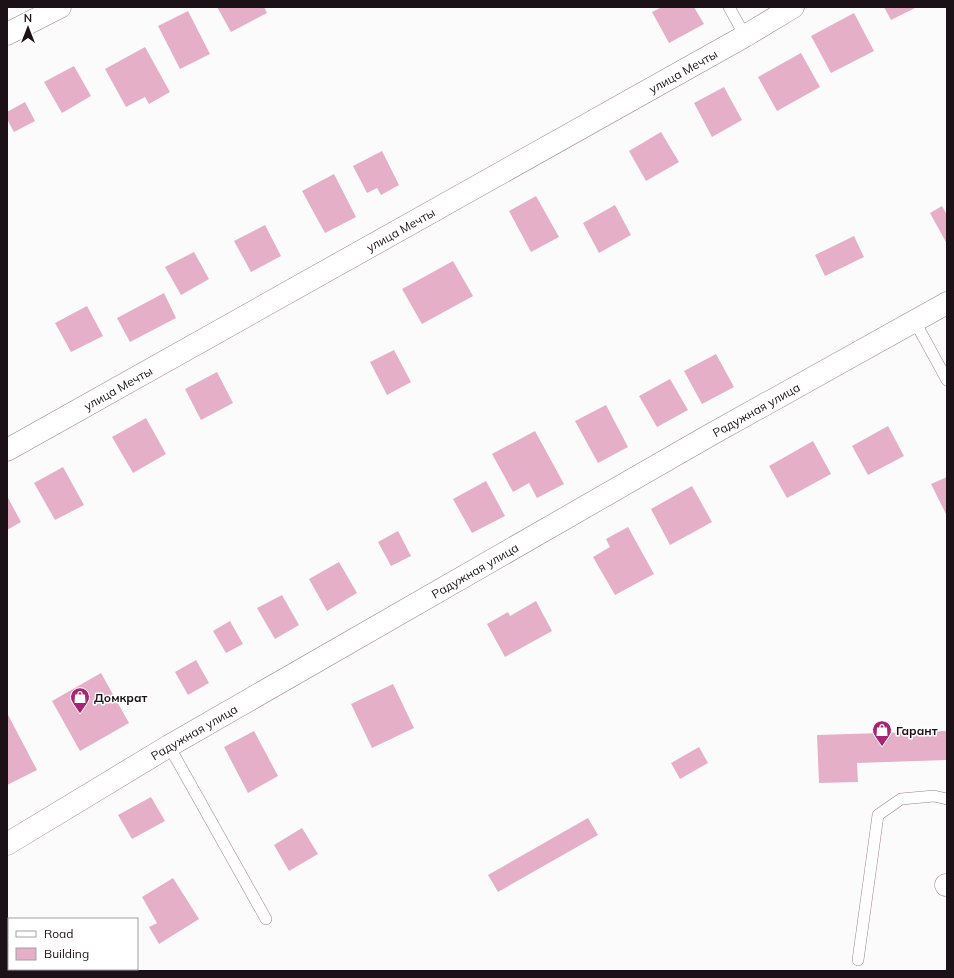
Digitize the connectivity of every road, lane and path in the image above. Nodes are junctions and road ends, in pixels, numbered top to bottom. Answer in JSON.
{"nodes":[{"id":1,"x":60,"y":7,"type":"edge"},
{"id":2,"x":729,"y":7,"type":"edge"},
{"id":3,"x":793,"y":7,"type":"edge"},
{"id":4,"x":7,"y":34,"type":"edge"},
{"id":5,"x":745,"y":36,"type":"junction"},
{"id":6,"x":947,"y":303,"type":"edge"},
{"id":7,"x":914,"y":320,"type":"junction"},
{"id":8,"x":947,"y":380,"type":"edge"},
{"id":9,"x":7,"y":450,"type":"edge"},
{"id":10,"x":169,"y":746,"type":"junction"},
{"id":11,"x":947,"y":800,"type":"edge"},
{"id":12,"x":7,"y":844,"type":"edge"},
{"id":13,"x":266,"y":919,"type":"dead end"},
{"id":14,"x":858,"y":960,"type":"dead end"}],
"edges":[{"from":1,"to":4,"type":"street"},
{"from":2,"to":5,"type":"lane"},
{"from":3,"to":5,"type":"street","name":"улица Мечты"},
{"from":5,"to":9,"type":"street","name":"улица Мечты"},
{"from":6,"to":7,"type":"street","name":"Радужная улица"},
{"from":7,"to":8,"type":"lane"},
{"from":7,"to":10,"type":"street","name":"Радужная улица"},
{"from":10,"to":12,"type":"street","name":"Радужная улица"},
{"from":10,"to":13,"type":"lane"},
{"from":11,"to":14,"type":"lane"}]}
